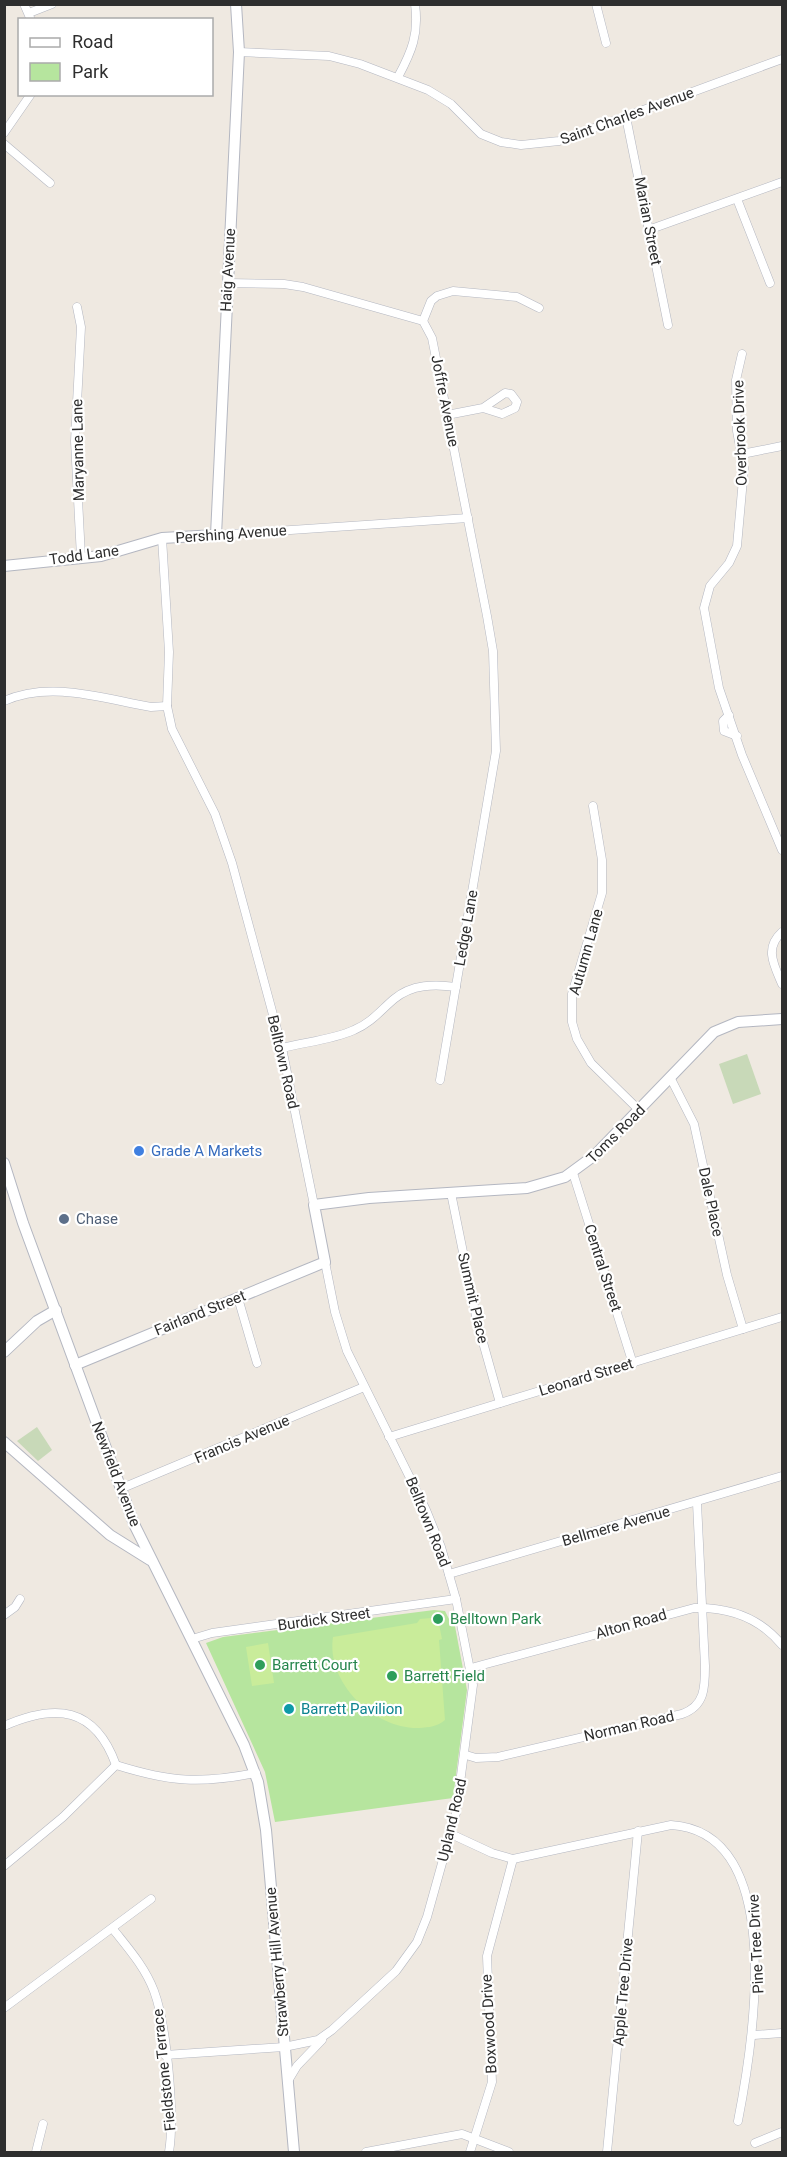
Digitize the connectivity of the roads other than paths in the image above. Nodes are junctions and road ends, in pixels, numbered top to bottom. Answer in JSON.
{"nodes":[{"id":1,"x":24,"y":4,"type":"edge"},
{"id":2,"x":52,"y":4,"type":"edge"},
{"id":3,"x":236,"y":4,"type":"edge"},
{"id":4,"x":415,"y":4,"type":"edge"},
{"id":5,"x":596,"y":4,"type":"edge"},
{"id":6,"x":30,"y":16,"type":"edge"},
{"id":7,"x":606,"y":43,"type":"dead end"},
{"id":8,"x":239,"y":52,"type":"junction"},
{"id":9,"x":783,"y":59,"type":"edge"},
{"id":10,"x":398,"y":77,"type":"junction"},
{"id":11,"x":30,"y":96,"type":"edge"},
{"id":12,"x":626,"y":117,"type":"junction"},
{"id":13,"x":4,"y":133,"type":"edge"},
{"id":14,"x":4,"y":144,"type":"edge"},
{"id":15,"x":783,"y":182,"type":"edge"},
{"id":16,"x":50,"y":183,"type":"dead end"},
{"id":17,"x":737,"y":199,"type":"junction"},
{"id":18,"x":651,"y":229,"type":"junction"},
{"id":19,"x":227,"y":283,"type":"junction"},
{"id":20,"x":770,"y":283,"type":"dead end"},
{"id":21,"x":77,"y":307,"type":"dead end"},
{"id":22,"x":539,"y":308,"type":"dead end"},
{"id":23,"x":423,"y":321,"type":"junction"},
{"id":24,"x":668,"y":325,"type":"dead end"},
{"id":25,"x":742,"y":354,"type":"dead end"},
{"id":26,"x":483,"y":408,"type":"dead end"},
{"id":27,"x":447,"y":415,"type":"junction"},
{"id":28,"x":783,"y":446,"type":"edge"},
{"id":29,"x":742,"y":454,"type":"junction"},
{"id":30,"x":468,"y":518,"type":"junction"},
{"id":31,"x":216,"y":536,"type":"junction"},
{"id":32,"x":162,"y":538,"type":"junction"},
{"id":33,"x":81,"y":557,"type":"junction"},
{"id":34,"x":4,"y":566,"type":"edge"},
{"id":35,"x":495,"y":681,"type":"joint"},
{"id":36,"x":4,"y":700,"type":"edge"},
{"id":37,"x":167,"y":706,"type":"junction"},
{"id":38,"x":593,"y":806,"type":"dead end"},
{"id":39,"x":783,"y":850,"type":"edge"},
{"id":40,"x":783,"y":932,"type":"edge"},
{"id":41,"x":783,"y":984,"type":"edge"},
{"id":42,"x":456,"y":987,"type":"junction"},
{"id":43,"x":783,"y":1019,"type":"edge"},
{"id":44,"x":282,"y":1048,"type":"junction"},
{"id":45,"x":670,"y":1077,"type":"junction"},
{"id":46,"x":440,"y":1080,"type":"dead end"},
{"id":47,"x":639,"y":1110,"type":"junction"},
{"id":48,"x":4,"y":1163,"type":"edge"},
{"id":49,"x":573,"y":1173,"type":"junction"},
{"id":50,"x":450,"y":1193,"type":"junction"},
{"id":51,"x":314,"y":1205,"type":"junction"},
{"id":52,"x":325,"y":1262,"type":"junction"},
{"id":53,"x":238,"y":1298,"type":"junction"},
{"id":54,"x":56,"y":1310,"type":"junction"},
{"id":55,"x":783,"y":1317,"type":"edge"},
{"id":56,"x":743,"y":1329,"type":"junction"},
{"id":57,"x":4,"y":1352,"type":"edge"},
{"id":58,"x":257,"y":1364,"type":"dead end"},
{"id":59,"x":633,"y":1364,"type":"junction"},
{"id":60,"x":75,"y":1365,"type":"junction"},
{"id":61,"x":364,"y":1387,"type":"junction"},
{"id":62,"x":500,"y":1403,"type":"junction"},
{"id":63,"x":389,"y":1437,"type":"junction"},
{"id":64,"x":4,"y":1442,"type":"edge"},
{"id":65,"x":783,"y":1476,"type":"edge"},
{"id":66,"x":120,"y":1490,"type":"junction"},
{"id":67,"x":697,"y":1503,"type":"junction"},
{"id":68,"x":151,"y":1560,"type":"junction"},
{"id":69,"x":449,"y":1574,"type":"junction"},
{"id":70,"x":20,"y":1599,"type":"dead end"},
{"id":71,"x":456,"y":1599,"type":"junction"},
{"id":72,"x":701,"y":1608,"type":"junction"},
{"id":73,"x":4,"y":1616,"type":"edge"},
{"id":74,"x":192,"y":1639,"type":"junction"},
{"id":75,"x":783,"y":1645,"type":"edge"},
{"id":76,"x":471,"y":1668,"type":"junction"},
{"id":77,"x":4,"y":1726,"type":"edge"},
{"id":78,"x":466,"y":1755,"type":"junction"},
{"id":79,"x":116,"y":1765,"type":"junction"},
{"id":80,"x":255,"y":1773,"type":"junction"},
{"id":81,"x":638,"y":1831,"type":"junction"},
{"id":82,"x":451,"y":1834,"type":"junction"},
{"id":83,"x":513,"y":1859,"type":"junction"},
{"id":84,"x":4,"y":1866,"type":"edge"},
{"id":85,"x":744,"y":1866,"type":"dead end"},
{"id":86,"x":756,"y":1896,"type":"dead end"},
{"id":87,"x":152,"y":1899,"type":"dead end"},
{"id":88,"x":113,"y":1929,"type":"junction"},
{"id":89,"x":4,"y":2008,"type":"edge"},
{"id":90,"x":332,"y":2030,"type":"junction"},
{"id":91,"x":783,"y":2033,"type":"edge"},
{"id":92,"x":754,"y":2035,"type":"junction"},
{"id":93,"x":284,"y":2047,"type":"junction"},
{"id":94,"x":165,"y":2055,"type":"junction"},
{"id":95,"x":287,"y":2082,"type":"junction"},
{"id":96,"x":738,"y":2121,"type":"dead end"},
{"id":97,"x":43,"y":2124,"type":"dead end"},
{"id":98,"x":783,"y":2132,"type":"edge"},
{"id":99,"x":474,"y":2139,"type":"junction"},
{"id":100,"x":756,"y":2143,"type":"dead end"},
{"id":101,"x":36,"y":2152,"type":"edge"},
{"id":102,"x":169,"y":2152,"type":"edge"},
{"id":103,"x":294,"y":2152,"type":"edge"},
{"id":104,"x":366,"y":2152,"type":"edge"},
{"id":105,"x":470,"y":2152,"type":"edge"},
{"id":106,"x":509,"y":2152,"type":"edge"},
{"id":107,"x":608,"y":2152,"type":"edge"}],
"edges":[{"from":1,"to":6,"type":"street"},
{"from":2,"to":6,"type":"street"},
{"from":3,"to":8,"type":"street","name":"Haig Avenue"},
{"from":4,"to":10,"type":"street"},
{"from":5,"to":7,"type":"street"},
{"from":8,"to":10,"type":"street","name":"Saint Charles Avenue"},
{"from":8,"to":19,"type":"street","name":"Haig Avenue"},
{"from":9,"to":12,"type":"street","name":"Saint Charles Avenue"},
{"from":10,"to":12,"type":"street","name":"Saint Charles Avenue"},
{"from":11,"to":13,"type":"street"},
{"from":12,"to":18,"type":"street","name":"Marian Street"},
{"from":14,"to":16,"type":"street"},
{"from":15,"to":17,"type":"street"},
{"from":17,"to":18,"type":"street"},
{"from":17,"to":20,"type":"street"},
{"from":18,"to":24,"type":"street","name":"Marian Street"},
{"from":19,"to":23,"type":"street"},
{"from":19,"to":31,"type":"street","name":"Haig Avenue"},
{"from":21,"to":33,"type":"street","name":"Maryanne Lane"},
{"from":22,"to":23,"type":"street"},
{"from":23,"to":27,"type":"street","name":"Joffre Avenue"},
{"from":25,"to":29,"type":"street","name":"Overbrook Drive"},
{"from":26,"to":27,"type":"street"},
{"from":27,"to":30,"type":"street","name":"Joffre Avenue"},
{"from":28,"to":29,"type":"street"},
{"from":29,"to":39,"type":"street","name":"Overbrook Drive"},
{"from":30,"to":31,"type":"street","name":"Pershing Avenue"},
{"from":30,"to":35,"type":"street","name":"Joffre Avenue"},
{"from":31,"to":32,"type":"street","name":"Pershing Avenue"},
{"from":32,"to":33,"type":"street","name":"Todd Lane"},
{"from":32,"to":37,"type":"street","name":"Pershing Avenue"},
{"from":33,"to":34,"type":"street","name":"Todd Lane"},
{"from":35,"to":42,"type":"street","name":"Ledge Lane"},
{"from":36,"to":37,"type":"street"},
{"from":37,"to":44,"type":"street","name":"Belltown Road"},
{"from":38,"to":47,"type":"street","name":"Autumn Lane"},
{"from":40,"to":41,"type":"street"},
{"from":42,"to":44,"type":"street","name":"Ledge Lane"},
{"from":42,"to":46,"type":"street"},
{"from":43,"to":45,"type":"street","name":"Toms Road"},
{"from":44,"to":51,"type":"street","name":"Belltown Road"},
{"from":45,"to":47,"type":"street","name":"Toms Road"},
{"from":45,"to":56,"type":"street","name":"Dale Place"},
{"from":47,"to":49,"type":"street","name":"Toms Road"},
{"from":48,"to":54,"type":"street","name":"Newfield Avenue"},
{"from":49,"to":50,"type":"street","name":"Toms Road"},
{"from":49,"to":59,"type":"street","name":"Central Street"},
{"from":50,"to":51,"type":"street","name":"Toms Road"},
{"from":50,"to":62,"type":"street","name":"Summit Place"},
{"from":51,"to":52,"type":"street","name":"Belltown Road"},
{"from":52,"to":53,"type":"street","name":"Fairland Street"},
{"from":52,"to":61,"type":"street","name":"Belltown Road"},
{"from":53,"to":58,"type":"street"},
{"from":53,"to":60,"type":"street","name":"Fairland Street"},
{"from":54,"to":57,"type":"street"},
{"from":54,"to":60,"type":"street","name":"Newfield Avenue"},
{"from":55,"to":56,"type":"street","name":"Leonard Street"},
{"from":56,"to":59,"type":"street","name":"Leonard Street"},
{"from":59,"to":62,"type":"street","name":"Leonard Street"},
{"from":60,"to":66,"type":"street","name":"Newfield Avenue"},
{"from":61,"to":63,"type":"street","name":"Belltown Road"},
{"from":61,"to":66,"type":"street","name":"Francis Avenue"},
{"from":62,"to":63,"type":"street","name":"Leonard Street"},
{"from":63,"to":69,"type":"street","name":"Belltown Road"},
{"from":64,"to":68,"type":"street"},
{"from":65,"to":67,"type":"street","name":"Bellmere Avenue"},
{"from":66,"to":68,"type":"street","name":"Newfield Avenue"},
{"from":67,"to":69,"type":"street","name":"Bellmere Avenue"},
{"from":67,"to":72,"type":"street","name":"Norman Road"},
{"from":68,"to":74,"type":"street","name":"Newfield Avenue"},
{"from":69,"to":71,"type":"street","name":"Upland Road"},
{"from":70,"to":73,"type":"street"},
{"from":71,"to":74,"type":"street","name":"Burdick Street"},
{"from":71,"to":76,"type":"street","name":"Upland Road"},
{"from":72,"to":75,"type":"street","name":"Alton Road"},
{"from":72,"to":76,"type":"street","name":"Alton Road"},
{"from":72,"to":78,"type":"street","name":"Norman Road"},
{"from":74,"to":80,"type":"street","name":"Newfield Avenue"},
{"from":76,"to":78,"type":"street","name":"Upland Road"},
{"from":77,"to":79,"type":"street"},
{"from":78,"to":82,"type":"street","name":"Upland Road"},
{"from":79,"to":80,"type":"street"},
{"from":79,"to":84,"type":"street"},
{"from":80,"to":93,"type":"street","name":"Strawberry Hill Avenue"},
{"from":81,"to":83,"type":"street"},
{"from":81,"to":85,"type":"street"},
{"from":81,"to":107,"type":"street","name":"Apple Tree Drive"},
{"from":82,"to":83,"type":"street"},
{"from":82,"to":90,"type":"street","name":"Upland Road"},
{"from":83,"to":99,"type":"street","name":"Boxwood Drive"},
{"from":86,"to":92,"type":"street","name":"Pine Tree Drive"},
{"from":87,"to":88,"type":"street"},
{"from":88,"to":89,"type":"street"},
{"from":88,"to":94,"type":"street","name":"Fieldstone Terrace"},
{"from":90,"to":93,"type":"street","name":"Upland Road"},
{"from":90,"to":95,"type":"street","name":"Upland Road"},
{"from":91,"to":92,"type":"street"},
{"from":92,"to":96,"type":"street","name":"Pine Tree Drive"},
{"from":93,"to":94,"type":"street","name":"Upland Road"},
{"from":93,"to":95,"type":"street","name":"Strawberry Hill Avenue"},
{"from":94,"to":102,"type":"street","name":"Fieldstone Terrace"},
{"from":95,"to":103,"type":"street","name":"Strawberry Hill Avenue"},
{"from":97,"to":101,"type":"street"},
{"from":98,"to":100,"type":"street"},
{"from":99,"to":104,"type":"street"},
{"from":99,"to":105,"type":"street","name":"Boxwood Drive"},
{"from":99,"to":106,"type":"street"}]}
